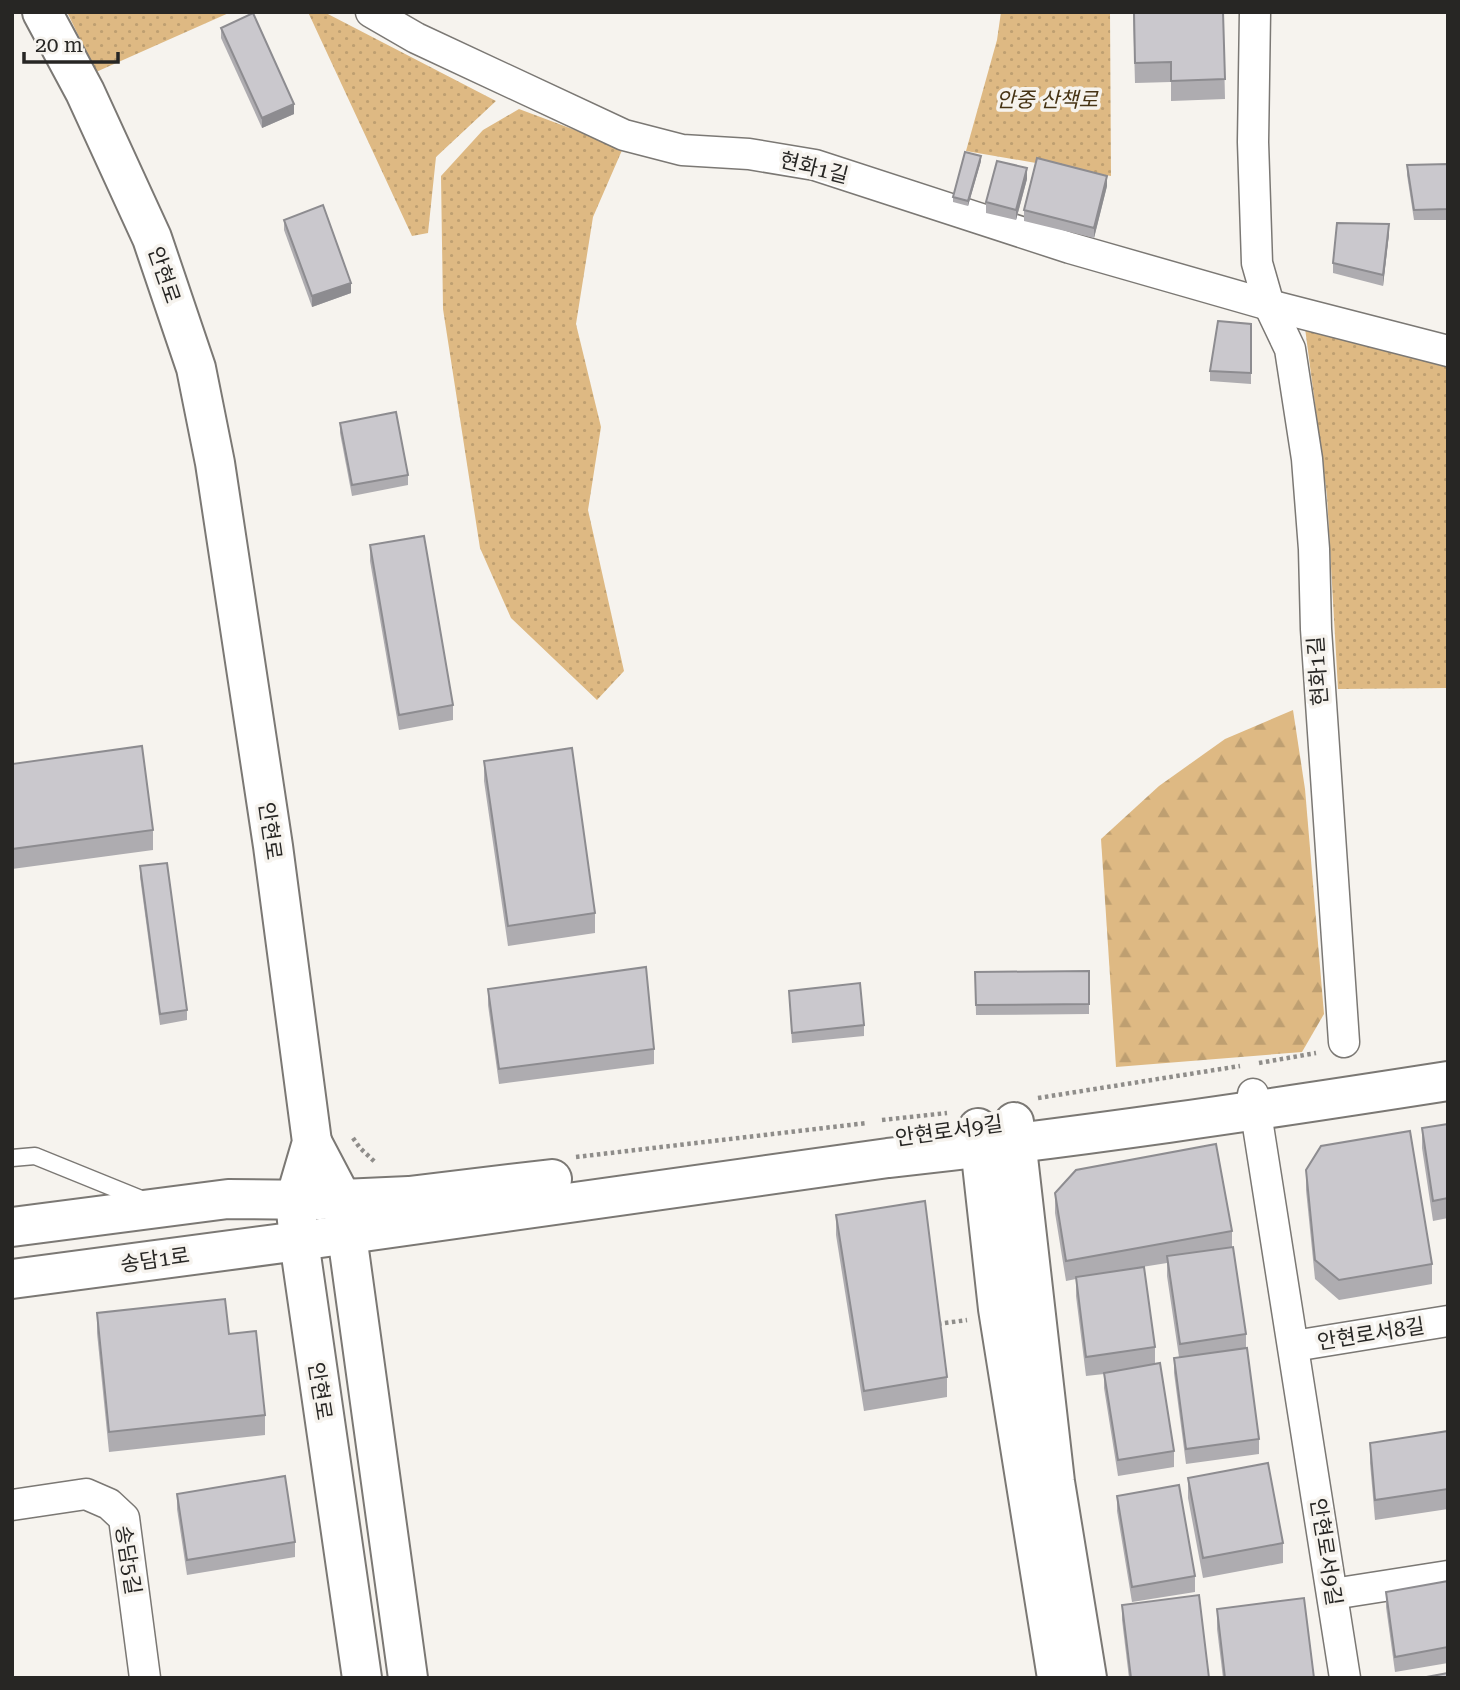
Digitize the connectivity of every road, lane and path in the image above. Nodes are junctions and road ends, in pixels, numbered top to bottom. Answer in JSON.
{"nodes":[{"id":1,"x":42,"y":12,"type":"edge"},
{"id":2,"x":371,"y":12,"type":"edge"},
{"id":3,"x":1255,"y":12,"type":"edge"},
{"id":4,"x":1269,"y":305,"type":"junction"},
{"id":5,"x":1448,"y":351,"type":"edge"},
{"id":6,"x":1334,"y":1047,"type":"joint"},
{"id":7,"x":1448,"y":1063,"type":"edge"},
{"id":8,"x":1448,"y":1080,"type":"edge"},
{"id":9,"x":1253,"y":1083,"type":"junction"},
{"id":10,"x":996,"y":1125,"type":"junction"},
{"id":11,"x":353,"y":1138,"type":"dead end"},
{"id":12,"x":312,"y":1142,"type":"junction"},
{"id":13,"x":12,"y":1158,"type":"edge"},
{"id":14,"x":569,"y":1158,"type":"dead end"},
{"id":15,"x":379,"y":1165,"type":"dead end"},
{"id":16,"x":295,"y":1200,"type":"junction"},
{"id":17,"x":161,"y":1207,"type":"junction"},
{"id":18,"x":344,"y":1217,"type":"junction"},
{"id":19,"x":12,"y":1227,"type":"edge"},
{"id":20,"x":299,"y":1241,"type":"junction"},
{"id":21,"x":12,"y":1279,"type":"edge"},
{"id":22,"x":978,"y":1318,"type":"dead end"},
{"id":23,"x":1448,"y":1321,"type":"edge"},
{"id":24,"x":938,"y":1324,"type":"edge"},
{"id":25,"x":1294,"y":1346,"type":"junction"},
{"id":26,"x":12,"y":1505,"type":"edge"},
{"id":27,"x":1448,"y":1576,"type":"edge"},
{"id":28,"x":1333,"y":1594,"type":"junction"},
{"id":29,"x":145,"y":1678,"type":"edge"},
{"id":30,"x":362,"y":1678,"type":"edge"},
{"id":31,"x":408,"y":1678,"type":"edge"},
{"id":32,"x":1057,"y":1678,"type":"edge"},
{"id":33,"x":1087,"y":1678,"type":"edge"},
{"id":34,"x":1345,"y":1678,"type":"edge"}],
"edges":[{"from":1,"to":12,"type":"street","name":"안현로"},
{"from":2,"to":4,"type":"street","name":"현화1길"},
{"from":3,"to":4,"type":"street","name":"현화1길"},
{"from":4,"to":5,"type":"street"},
{"from":4,"to":6,"type":"street","name":"현화1길"},
{"from":6,"to":9,"type":"path"},
{"from":7,"to":9,"type":"street"},
{"from":8,"to":9,"type":"street"},
{"from":9,"to":10,"type":"street"},
{"from":9,"to":10,"type":"path"},
{"from":9,"to":25,"type":"street","name":"안현로서9길"},
{"from":10,"to":14,"type":"path"},
{"from":10,"to":18,"type":"street","name":"안현로서9길"},
{"from":10,"to":18,"type":"street"},
{"from":10,"to":32,"type":"street"},
{"from":10,"to":33,"type":"street","name":"안현로서9길"},
{"from":11,"to":15,"type":"path"},
{"from":12,"to":16,"type":"street","name":"안현로"},
{"from":12,"to":18,"type":"street"},
{"from":13,"to":17,"type":"lane"},
{"from":16,"to":17,"type":"street"},
{"from":16,"to":18,"type":"street"},
{"from":16,"to":20,"type":"street","name":"안현로"},
{"from":17,"to":19,"type":"street"},
{"from":18,"to":20,"type":"street","name":"송담1로"},
{"from":18,"to":31,"type":"street"},
{"from":20,"to":21,"type":"street","name":"송담1로"},
{"from":20,"to":30,"type":"street","name":"안현로"},
{"from":22,"to":24,"type":"path"},
{"from":23,"to":25,"type":"street","name":"안현로서8길"},
{"from":25,"to":28,"type":"street","name":"안현로서9길"},
{"from":26,"to":29,"type":"street","name":"송담5길"},
{"from":27,"to":28,"type":"street"},
{"from":28,"to":34,"type":"street","name":"안현로서9길"}]}
